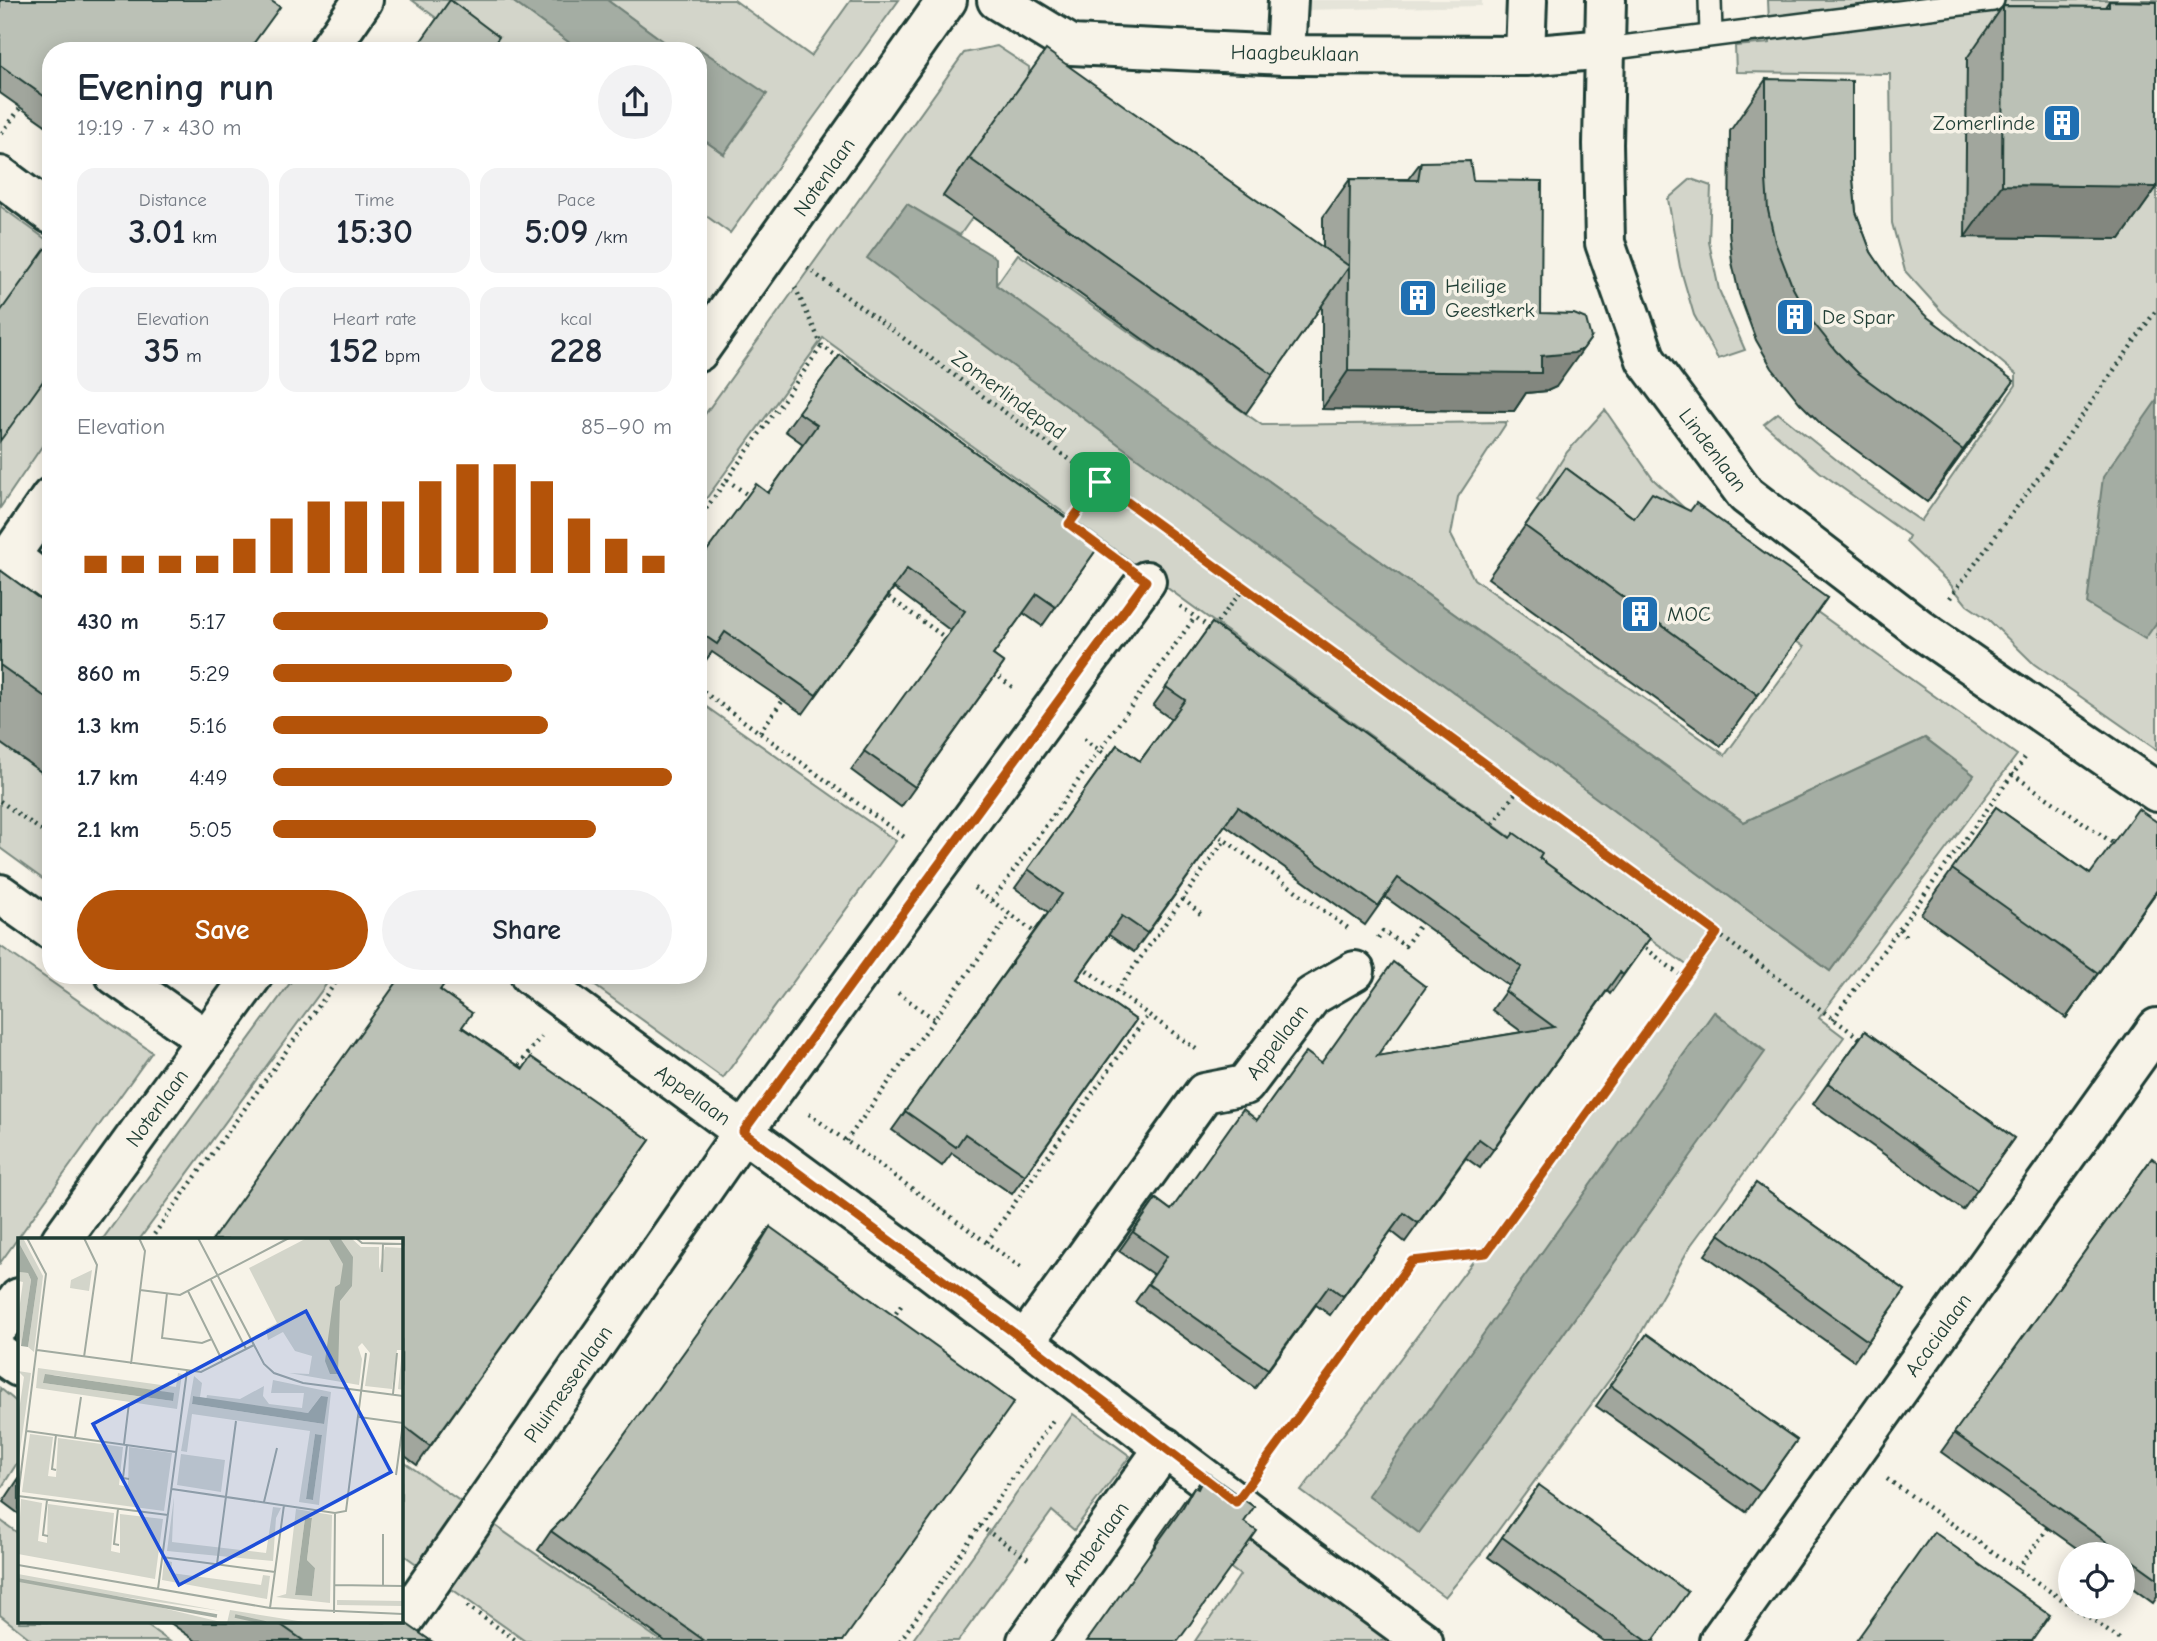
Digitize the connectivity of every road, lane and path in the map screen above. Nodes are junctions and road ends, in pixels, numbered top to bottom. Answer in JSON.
{"nodes":[{"id":1,"x":363,"y":0,"type":"edge"},
{"id":2,"x":947,"y":0,"type":"edge"},
{"id":3,"x":997,"y":0,"type":"edge"},
{"id":4,"x":1288,"y":0,"type":"edge"},
{"id":5,"x":1527,"y":0,"type":"edge"},
{"id":6,"x":1606,"y":0,"type":"edge"},
{"id":7,"x":1710,"y":0,"type":"edge"},
{"id":8,"x":1993,"y":0,"type":"edge"},
{"id":9,"x":1710,"y":34,"type":"junction"},
{"id":10,"x":334,"y":42,"type":"edge"},
{"id":11,"x":1606,"y":49,"type":"junction"},
{"id":12,"x":1285,"y":55,"type":"junction"},
{"id":13,"x":1525,"y":56,"type":"junction"},
{"id":14,"x":29,"y":95,"type":"edge"},
{"id":15,"x":0,"y":136,"type":"edge"},
{"id":16,"x":0,"y":176,"type":"edge"},
{"id":17,"x":42,"y":207,"type":"edge"},
{"id":18,"x":776,"y":245,"type":"junction"},
{"id":19,"x":2157,"y":309,"type":"edge"},
{"id":20,"x":707,"y":340,"type":"edge"},
{"id":21,"x":821,"y":345,"type":"junction"},
{"id":22,"x":844,"y":362,"type":"edge"},
{"id":23,"x":1100,"y":482,"type":"junction"},
{"id":24,"x":707,"y":507,"type":"edge"},
{"id":25,"x":42,"y":510,"type":"edge"},
{"id":26,"x":1079,"y":531,"type":"edge"},
{"id":27,"x":1088,"y":539,"type":"edge"},
{"id":28,"x":42,"y":581,"type":"edge"},
{"id":29,"x":1146,"y":581,"type":"junction"},
{"id":30,"x":1245,"y":587,"type":"junction"},
{"id":31,"x":1195,"y":617,"type":"junction"},
{"id":32,"x":1212,"y":630,"type":"junction"},
{"id":33,"x":1924,"y":632,"type":"junction"},
{"id":34,"x":1223,"y":638,"type":"edge"},
{"id":35,"x":791,"y":689,"type":"edge"},
{"id":36,"x":2053,"y":720,"type":"junction"},
{"id":37,"x":760,"y":732,"type":"dead end"},
{"id":38,"x":2012,"y":774,"type":"junction"},
{"id":39,"x":1519,"y":788,"type":"junction"},
{"id":40,"x":2157,"y":792,"type":"edge"},
{"id":41,"x":0,"y":801,"type":"edge"},
{"id":42,"x":42,"y":831,"type":"edge"},
{"id":43,"x":1487,"y":832,"type":"edge"},
{"id":44,"x":1226,"y":840,"type":"edge"},
{"id":45,"x":2124,"y":850,"type":"edge"},
{"id":46,"x":0,"y":894,"type":"edge"},
{"id":47,"x":1183,"y":899,"type":"junction"},
{"id":48,"x":992,"y":901,"type":"dead end"},
{"id":49,"x":1010,"y":915,"type":"dead end"},
{"id":50,"x":1427,"y":915,"type":"edge"},
{"id":51,"x":1204,"y":917,"type":"dead end"},
{"id":52,"x":42,"y":924,"type":"edge"},
{"id":53,"x":1900,"y":929,"type":"junction"},
{"id":54,"x":1717,"y":933,"type":"junction"},
{"id":55,"x":1631,"y":937,"type":"edge"},
{"id":56,"x":1907,"y":938,"type":"dead end"},
{"id":57,"x":1355,"y":971,"type":"joint"},
{"id":58,"x":1684,"y":978,"type":"junction"},
{"id":59,"x":128,"y":984,"type":"edge"},
{"id":60,"x":246,"y":984,"type":"edge"},
{"id":61,"x":335,"y":984,"type":"edge"},
{"id":62,"x":542,"y":984,"type":"edge"},
{"id":63,"x":1116,"y":992,"type":"dead end"},
{"id":64,"x":565,"y":1001,"type":"junction"},
{"id":65,"x":1149,"y":1015,"type":"dead end"},
{"id":66,"x":1833,"y":1019,"type":"junction"},
{"id":67,"x":2157,"y":1028,"type":"edge"},
{"id":68,"x":206,"y":1039,"type":"junction"},
{"id":69,"x":1863,"y":1041,"type":"edge"},
{"id":70,"x":2145,"y":1070,"type":"edge"},
{"id":71,"x":511,"y":1077,"type":"edge"},
{"id":72,"x":774,"y":1089,"type":"junction"},
{"id":73,"x":743,"y":1132,"type":"junction"},
{"id":74,"x":846,"y":1141,"type":"junction"},
{"id":75,"x":62,"y":1238,"type":"edge"},
{"id":76,"x":151,"y":1238,"type":"edge"},
{"id":77,"x":987,"y":1242,"type":"junction"},
{"id":78,"x":928,"y":1268,"type":"junction"},
{"id":79,"x":1058,"y":1294,"type":"junction"},
{"id":80,"x":18,"y":1299,"type":"edge"},
{"id":81,"x":0,"y":1324,"type":"edge"},
{"id":82,"x":887,"y":1325,"type":"edge"},
{"id":83,"x":1025,"y":1341,"type":"junction"},
{"id":84,"x":0,"y":1354,"type":"edge"},
{"id":85,"x":18,"y":1366,"type":"edge"},
{"id":86,"x":1079,"y":1382,"type":"junction"},
{"id":87,"x":1165,"y":1447,"type":"junction"},
{"id":88,"x":1852,"y":1455,"type":"junction"},
{"id":89,"x":1236,"y":1502,"type":"junction"},
{"id":90,"x":2057,"y":1516,"type":"edge"},
{"id":91,"x":980,"y":1526,"type":"junction"},
{"id":92,"x":2018,"y":1569,"type":"junction"},
{"id":93,"x":1067,"y":1585,"type":"junction"},
{"id":94,"x":2058,"y":1597,"type":"edge"},
{"id":95,"x":402,"y":1612,"type":"edge"},
{"id":96,"x":2090,"y":1619,"type":"edge"},
{"id":97,"x":900,"y":1641,"type":"edge"},
{"id":98,"x":1027,"y":1641,"type":"edge"},
{"id":99,"x":1423,"y":1641,"type":"edge"},
{"id":100,"x":1719,"y":1641,"type":"edge"},
{"id":101,"x":2122,"y":1641,"type":"edge"}],
"edges":[{"from":1,"to":10,"type":"street"},
{"from":2,"to":18,"type":"street","name":"Notenlaan"},
{"from":3,"to":12,"type":"street","name":"Haagbeuklaan"},
{"from":4,"to":12,"type":"street"},
{"from":5,"to":13,"type":"street"},
{"from":6,"to":11,"type":"street","name":"Lindenlaan"},
{"from":7,"to":9,"type":"lane"},
{"from":8,"to":9,"type":"lane"},
{"from":9,"to":11,"type":"lane"},
{"from":11,"to":13,"type":"street","name":"Haagbeuklaan"},
{"from":11,"to":33,"type":"street","name":"Lindenlaan"},
{"from":12,"to":13,"type":"street","name":"Haagbeuklaan"},
{"from":14,"to":15,"type":"path"},
{"from":16,"to":17,"type":"street"},
{"from":18,"to":20,"type":"street","name":"Notenlaan"},
{"from":18,"to":21,"type":"path"},
{"from":18,"to":23,"type":"path","name":"Zomerlindepad"},
{"from":19,"to":33,"type":"path"},
{"from":21,"to":22,"type":"path"},
{"from":21,"to":24,"type":"path"},
{"from":23,"to":26,"type":"path"},
{"from":23,"to":30,"type":"path","name":"Zomerlindepad"},
{"from":25,"to":28,"type":"street"},
{"from":27,"to":29,"type":"path"},
{"from":29,"to":31,"type":"path"},
{"from":29,"to":72,"type":"street","name":"Pluimessenlaan"},
{"from":30,"to":32,"type":"path"},
{"from":30,"to":39,"type":"path","name":"Zomerlindepad"},
{"from":31,"to":32,"type":"path"},
{"from":31,"to":48,"type":"path"},
{"from":32,"to":34,"type":"path"},
{"from":33,"to":36,"type":"street","name":"Lindenlaan"},
{"from":35,"to":37,"type":"path"},
{"from":36,"to":38,"type":"path"},
{"from":36,"to":40,"type":"street","name":"Lindenlaan"},
{"from":38,"to":45,"type":"path"},
{"from":38,"to":53,"type":"path"},
{"from":39,"to":43,"type":"path"},
{"from":39,"to":54,"type":"path","name":"Zomerlindepad"},
{"from":41,"to":42,"type":"path"},
{"from":44,"to":47,"type":"path"},
{"from":46,"to":52,"type":"street"},
{"from":47,"to":51,"type":"path"},
{"from":47,"to":63,"type":"path"},
{"from":49,"to":74,"type":"path"},
{"from":50,"to":57,"type":"path"},
{"from":53,"to":56,"type":"path"},
{"from":53,"to":66,"type":"path"},
{"from":54,"to":58,"type":"path"},
{"from":54,"to":66,"type":"path","name":"Zomerlindepad"},
{"from":55,"to":58,"type":"path"},
{"from":57,"to":79,"type":"street","name":"Appellaan"},
{"from":58,"to":89,"type":"path"},
{"from":59,"to":68,"type":"street"},
{"from":60,"to":68,"type":"street","name":"Notenlaan"},
{"from":61,"to":76,"type":"path"},
{"from":62,"to":64,"type":"street","name":"Appellaan"},
{"from":64,"to":71,"type":"path"},
{"from":64,"to":73,"type":"street","name":"Appellaan"},
{"from":65,"to":77,"type":"path"},
{"from":66,"to":69,"type":"path","name":"Zomerlindepad"},
{"from":67,"to":70,"type":"street","name":"Acacialaan"},
{"from":68,"to":75,"type":"street","name":"Notenlaan"},
{"from":70,"to":88,"type":"street","name":"Acacialaan"},
{"from":72,"to":73,"type":"street","name":"Pluimessenlaan"},
{"from":72,"to":74,"type":"path"},
{"from":73,"to":78,"type":"street","name":"Appellaan"},
{"from":73,"to":95,"type":"street","name":"Pluimessenlaan"},
{"from":74,"to":77,"type":"path"},
{"from":77,"to":79,"type":"path"},
{"from":78,"to":82,"type":"path"},
{"from":78,"to":83,"type":"street","name":"Appellaan"},
{"from":79,"to":83,"type":"street","name":"Appellaan"},
{"from":80,"to":81,"type":"street"},
{"from":83,"to":86,"type":"street","name":"Appellaan"},
{"from":84,"to":85,"type":"street"},
{"from":86,"to":87,"type":"street","name":"Appellaan"},
{"from":86,"to":91,"type":"path"},
{"from":87,"to":89,"type":"street","name":"Appellaan"},
{"from":87,"to":93,"type":"street","name":"Amberlaan"},
{"from":88,"to":92,"type":"path"},
{"from":88,"to":100,"type":"street","name":"Acacialaan"},
{"from":89,"to":99,"type":"street","name":"Appellaan"},
{"from":90,"to":92,"type":"path"},
{"from":91,"to":93,"type":"path"},
{"from":91,"to":97,"type":"path"},
{"from":92,"to":94,"type":"path"},
{"from":93,"to":98,"type":"street","name":"Amberlaan"},
{"from":96,"to":101,"type":"path"}]}
